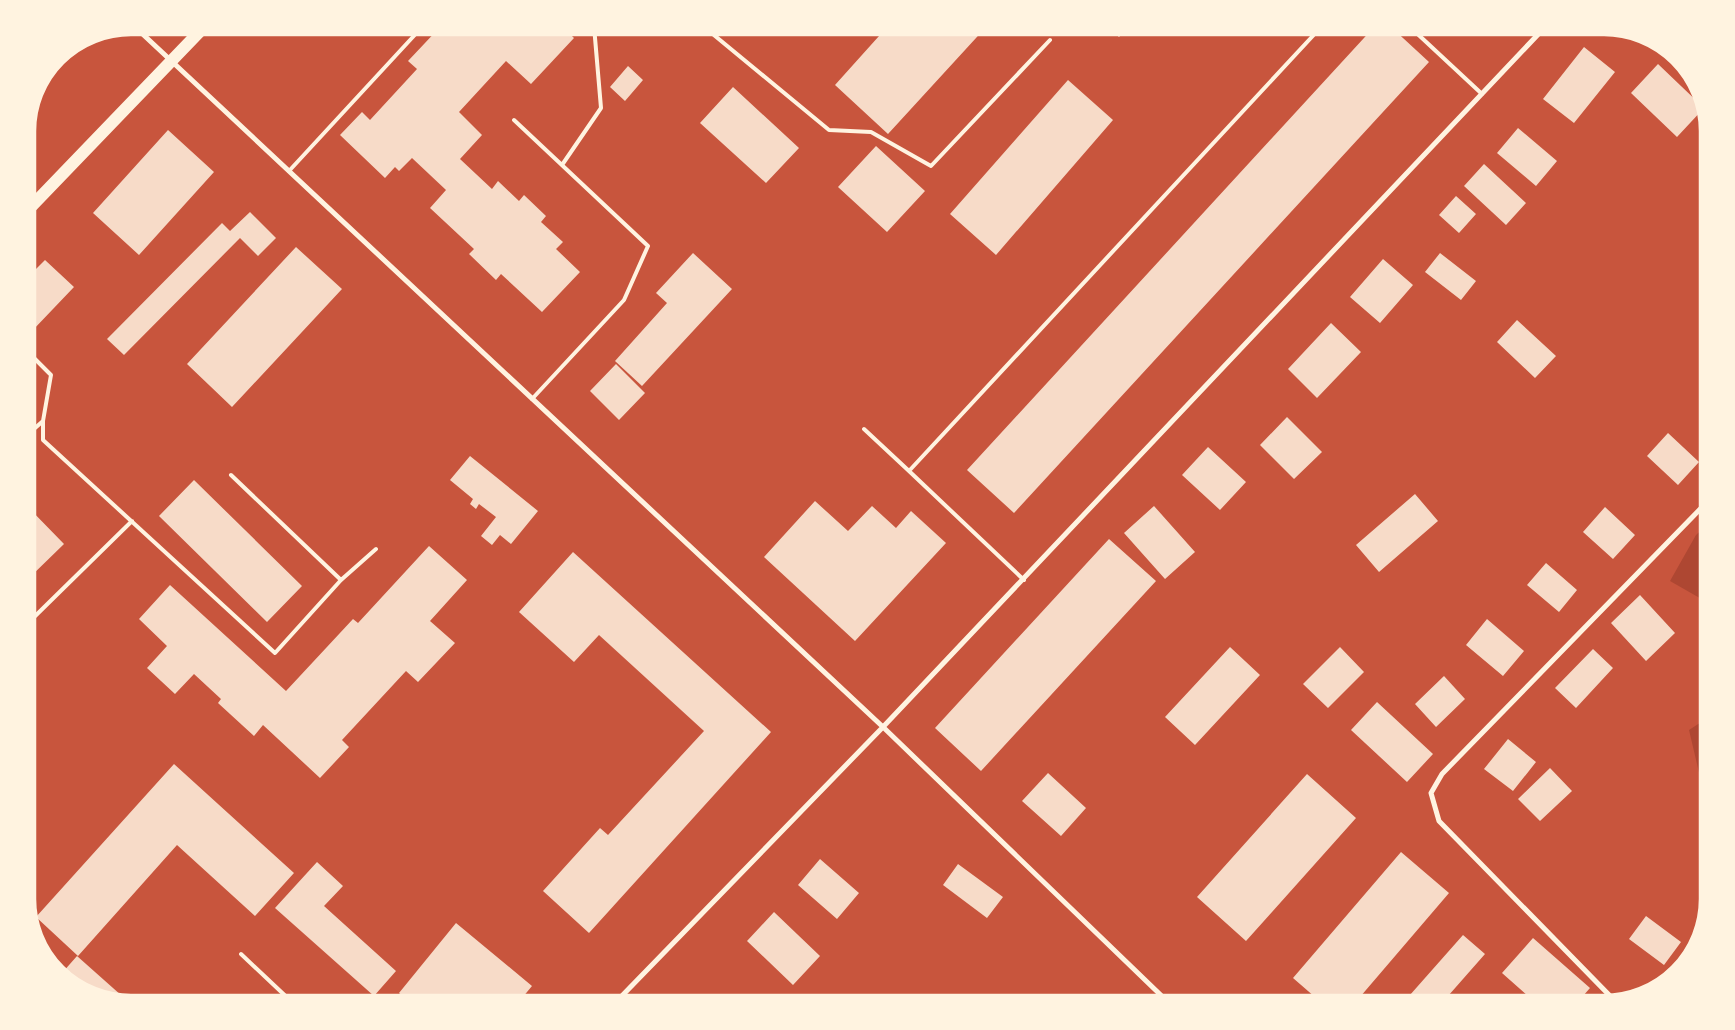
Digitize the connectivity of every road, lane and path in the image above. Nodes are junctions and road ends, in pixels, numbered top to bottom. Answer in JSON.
{"nodes":[{"id":1,"x":144,"y":35,"type":"edge"},
{"id":2,"x":197,"y":35,"type":"edge"},
{"id":3,"x":415,"y":35,"type":"edge"},
{"id":4,"x":595,"y":35,"type":"edge"},
{"id":5,"x":714,"y":35,"type":"edge"},
{"id":6,"x":1314,"y":35,"type":"edge"},
{"id":7,"x":1419,"y":35,"type":"edge"},
{"id":8,"x":1538,"y":35,"type":"edge"},
{"id":9,"x":1050,"y":40,"type":"dead end"},
{"id":10,"x":172,"y":62,"type":"junction"},
{"id":11,"x":1482,"y":94,"type":"junction"},
{"id":12,"x":514,"y":120,"type":"dead end"},
{"id":13,"x":562,"y":165,"type":"junction"},
{"id":14,"x":289,"y":171,"type":"junction"},
{"id":15,"x":35,"y":203,"type":"edge"},
{"id":16,"x":35,"y":359,"type":"edge"},
{"id":17,"x":532,"y":400,"type":"junction"},
{"id":18,"x":43,"y":420,"type":"junction"},
{"id":19,"x":35,"y":428,"type":"edge"},
{"id":20,"x":864,"y":430,"type":"dead end"},
{"id":21,"x":909,"y":471,"type":"junction"},
{"id":22,"x":231,"y":475,"type":"dead end"},
{"id":23,"x":1700,"y":509,"type":"edge"},
{"id":24,"x":132,"y":521,"type":"junction"},
{"id":25,"x":376,"y":548,"type":"dead end"},
{"id":26,"x":341,"y":580,"type":"junction"},
{"id":27,"x":1024,"y":580,"type":"junction"},
{"id":28,"x":35,"y":616,"type":"edge"},
{"id":29,"x":884,"y":728,"type":"junction"},
{"id":30,"x":242,"y":954,"type":"dead end"},
{"id":31,"x":285,"y":995,"type":"edge"},
{"id":32,"x":623,"y":995,"type":"edge"},
{"id":33,"x":1161,"y":995,"type":"edge"},
{"id":34,"x":1609,"y":995,"type":"edge"}],
"edges":[{"from":1,"to":10,"type":"street"},
{"from":2,"to":10,"type":"main road"},
{"from":3,"to":14,"type":"lane"},
{"from":4,"to":13,"type":"lane"},
{"from":5,"to":9,"type":"lane"},
{"from":6,"to":21,"type":"lane"},
{"from":7,"to":11,"type":"lane"},
{"from":8,"to":11,"type":"street"},
{"from":10,"to":14,"type":"street"},
{"from":10,"to":15,"type":"main road"},
{"from":11,"to":27,"type":"street"},
{"from":12,"to":13,"type":"lane"},
{"from":13,"to":17,"type":"lane"},
{"from":14,"to":17,"type":"street"},
{"from":16,"to":18,"type":"lane"},
{"from":17,"to":29,"type":"street"},
{"from":18,"to":19,"type":"lane"},
{"from":18,"to":24,"type":"lane"},
{"from":20,"to":21,"type":"lane"},
{"from":21,"to":27,"type":"lane"},
{"from":22,"to":26,"type":"lane"},
{"from":23,"to":34,"type":"street"},
{"from":24,"to":26,"type":"lane"},
{"from":24,"to":28,"type":"lane"},
{"from":25,"to":26,"type":"lane"},
{"from":27,"to":29,"type":"street"},
{"from":29,"to":32,"type":"street"},
{"from":29,"to":33,"type":"street"},
{"from":30,"to":31,"type":"lane"}]}
